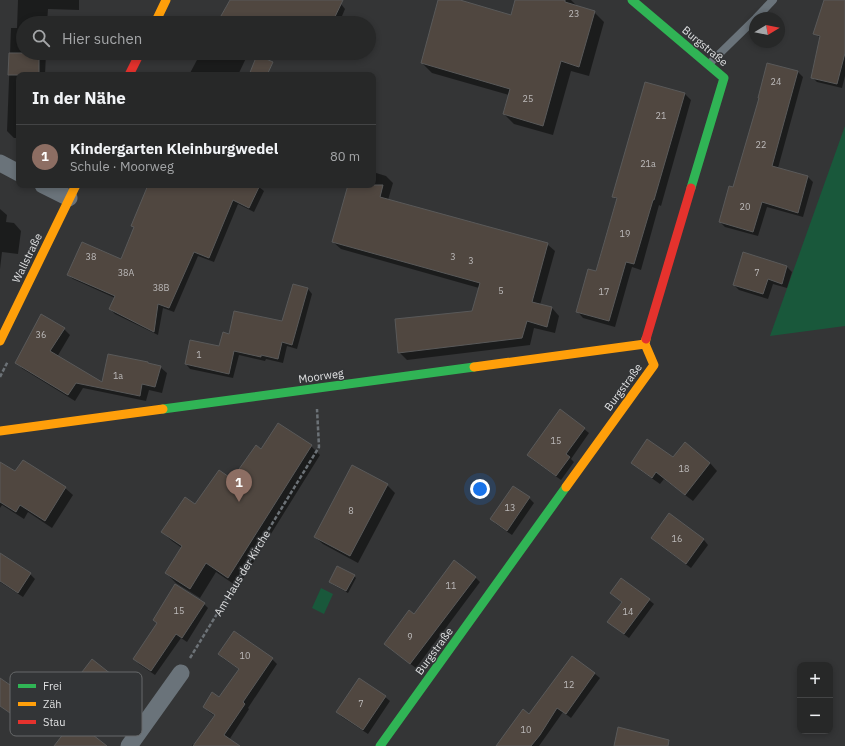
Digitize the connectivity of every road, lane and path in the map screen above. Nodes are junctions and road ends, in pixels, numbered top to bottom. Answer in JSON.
{"nodes":[{"id":1,"x":166,"y":0,"type":"edge"},
{"id":2,"x":632,"y":0,"type":"edge"},
{"id":3,"x":773,"y":0,"type":"edge"},
{"id":4,"x":761,"y":12,"type":"edge"},
{"id":5,"x":158,"y":16,"type":"edge"},
{"id":6,"x":749,"y":24,"type":"edge"},
{"id":7,"x":136,"y":60,"type":"edge"},
{"id":8,"x":708,"y":65,"type":"junction"},
{"id":9,"x":130,"y":72,"type":"edge"},
{"id":10,"x":0,"y":163,"type":"edge"},
{"id":11,"x":16,"y":171,"type":"edge"},
{"id":12,"x":56,"y":188,"type":"edge"},
{"id":13,"x":73,"y":192,"type":"edge"},
{"id":14,"x":0,"y":341,"type":"edge"},
{"id":15,"x":645,"y":344,"type":"junction"},
{"id":16,"x":316,"y":389,"type":"junction"},
{"id":17,"x":0,"y":431,"type":"edge"},
{"id":18,"x":181,"y":673,"type":"joint"},
{"id":19,"x":142,"y":728,"type":"edge"},
{"id":20,"x":136,"y":736,"type":"edge"},
{"id":21,"x":129,"y":746,"type":"edge"},
{"id":22,"x":380,"y":746,"type":"edge"}],
"edges":[{"from":1,"to":5,"type":"street"},
{"from":2,"to":8,"type":"street","name":"Burgstraße"},
{"from":3,"to":4,"type":"lane"},
{"from":6,"to":8,"type":"lane"},
{"from":7,"to":9,"type":"street"},
{"from":8,"to":15,"type":"street","name":"Burgstraße"},
{"from":10,"to":11,"type":"street"},
{"from":12,"to":13,"type":"street"},
{"from":13,"to":14,"type":"street","name":"Wallstraße"},
{"from":15,"to":16,"type":"street","name":"Moorweg"},
{"from":15,"to":22,"type":"street","name":"Burgstraße"},
{"from":16,"to":17,"type":"street","name":"Moorweg"},
{"from":16,"to":18,"type":"path","name":"Am Haus der Kirche"},
{"from":18,"to":19,"type":"street"},
{"from":20,"to":21,"type":"street"}]}
